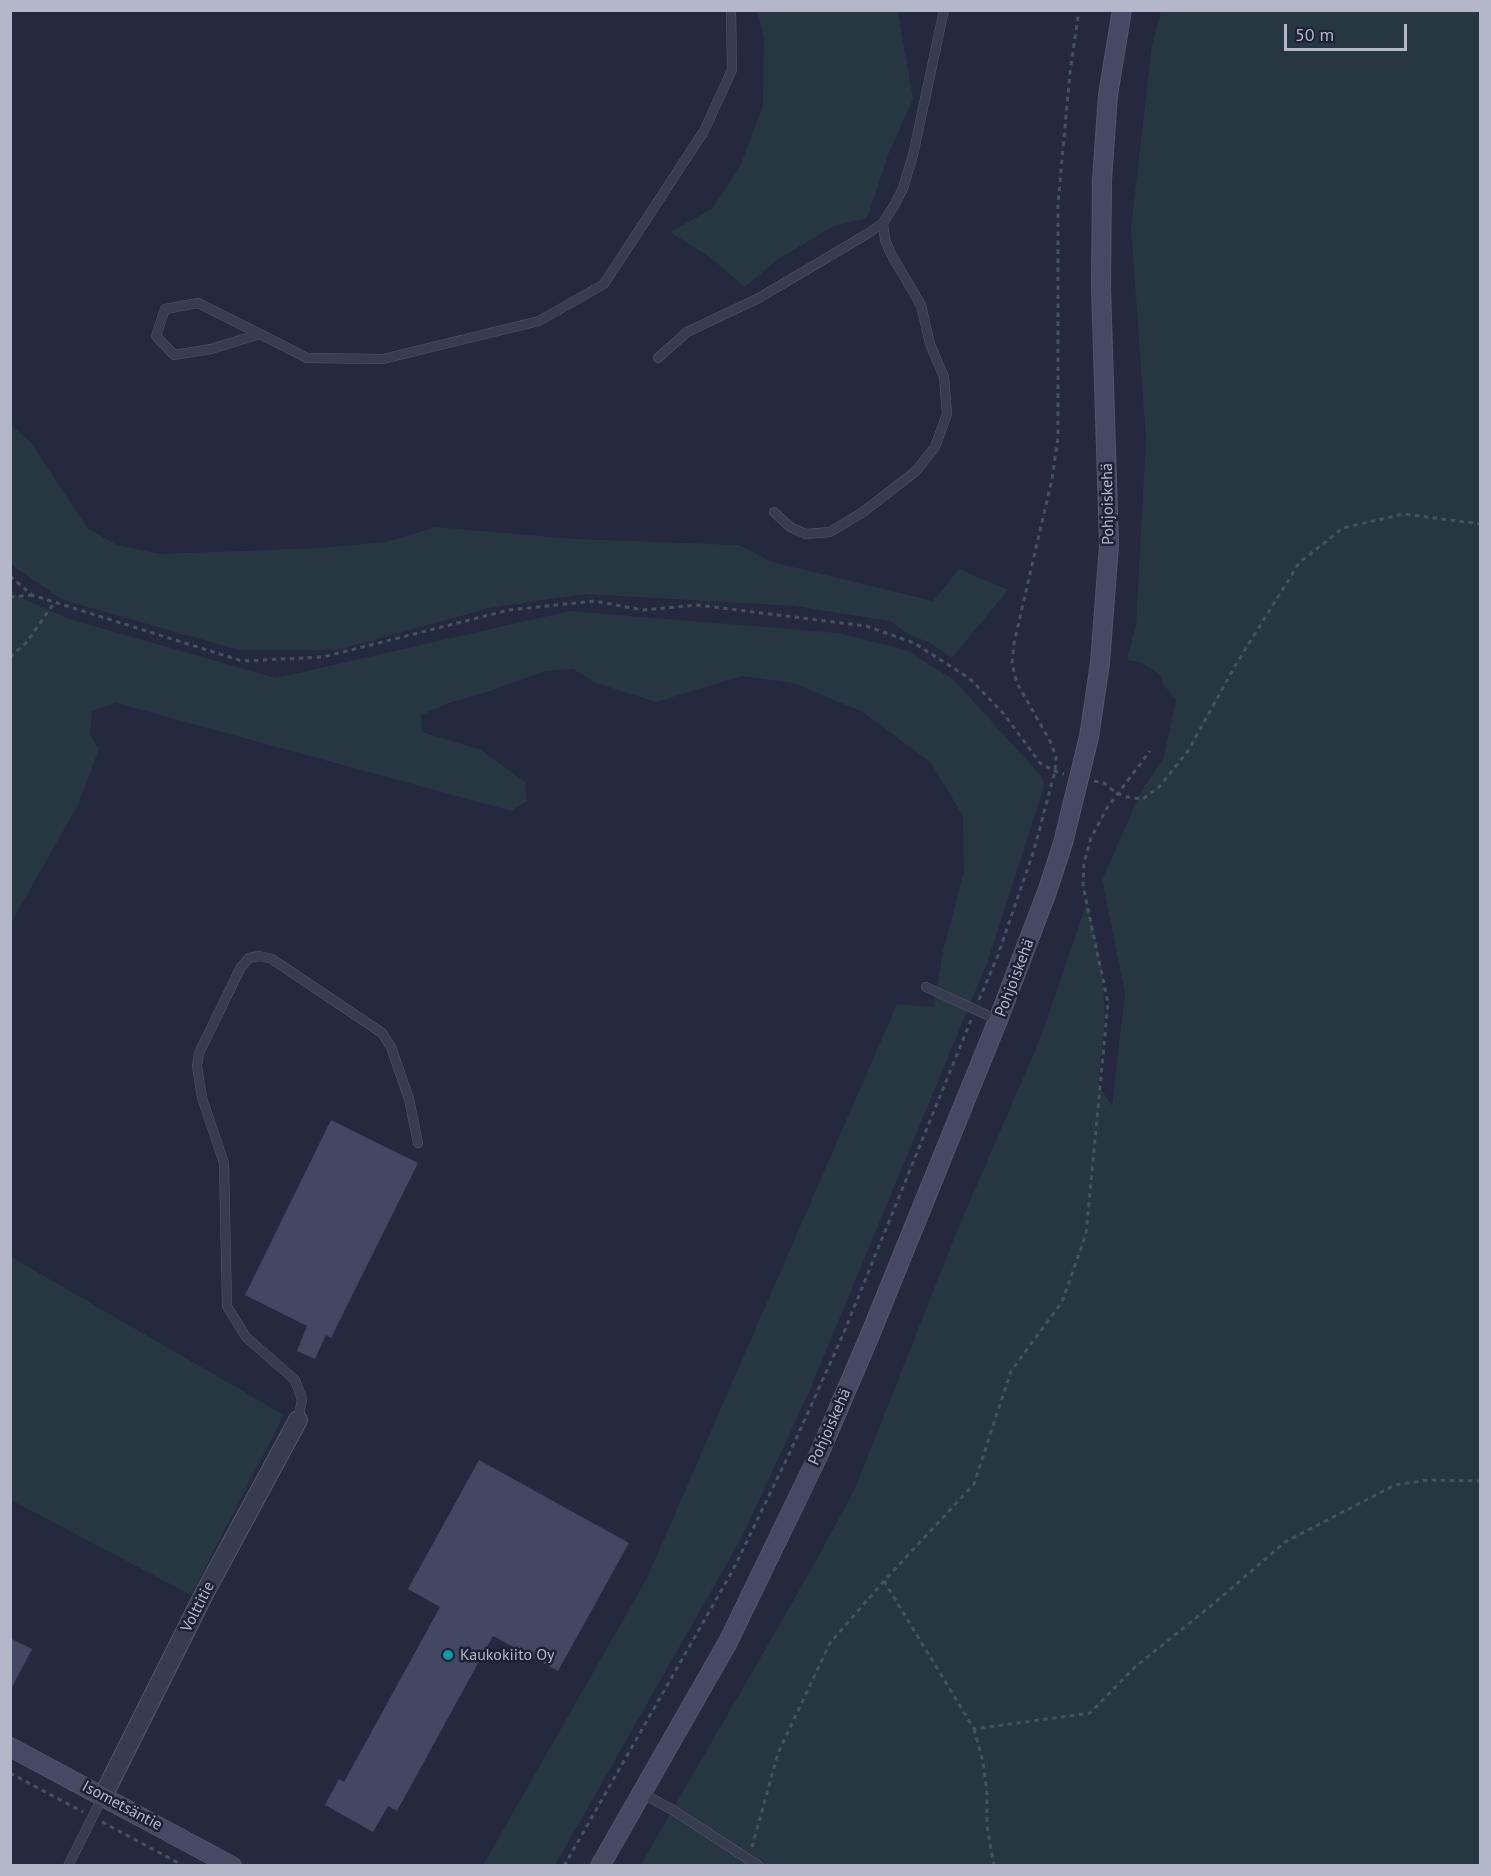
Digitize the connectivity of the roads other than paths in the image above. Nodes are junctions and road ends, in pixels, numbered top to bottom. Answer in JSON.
{"nodes":[{"id":1,"x":731,"y":10,"type":"edge"},
{"id":2,"x":944,"y":10,"type":"edge"},
{"id":3,"x":1122,"y":10,"type":"edge"},
{"id":4,"x":882,"y":223,"type":"junction"},
{"id":5,"x":260,"y":334,"type":"junction"},
{"id":6,"x":658,"y":358,"type":"dead end"},
{"id":7,"x":774,"y":512,"type":"dead end"},
{"id":8,"x":926,"y":987,"type":"dead end"},
{"id":9,"x":998,"y":1020,"type":"junction"},
{"id":10,"x":418,"y":1143,"type":"dead end"},
{"id":11,"x":298,"y":1420,"type":"joint"},
{"id":12,"x":10,"y":1747,"type":"edge"},
{"id":13,"x":643,"y":1794,"type":"junction"},
{"id":14,"x":103,"y":1796,"type":"junction"},
{"id":15,"x":68,"y":1866,"type":"edge"},
{"id":16,"x":232,"y":1866,"type":"edge"},
{"id":17,"x":600,"y":1866,"type":"edge"},
{"id":18,"x":759,"y":1866,"type":"edge"}],
"edges":[{"from":1,"to":5,"type":"lane"},
{"from":2,"to":4,"type":"lane"},
{"from":3,"to":9,"type":"main road","name":"Pohjoiskehä"},
{"from":4,"to":6,"type":"lane"},
{"from":4,"to":7,"type":"lane"},
{"from":5,"to":5,"type":"lane"},
{"from":8,"to":9,"type":"lane"},
{"from":9,"to":13,"type":"main road","name":"Pohjoiskehä"},
{"from":10,"to":11,"type":"lane"},
{"from":11,"to":14,"type":"street","name":"Volttitie"},
{"from":12,"to":14,"type":"main road","name":"Isometsäntie"},
{"from":13,"to":17,"type":"main road","name":"Pohjoiskehä"},
{"from":13,"to":18,"type":"lane"},
{"from":14,"to":15,"type":"lane"},
{"from":14,"to":16,"type":"main road","name":"Isometsäntie"}]}
